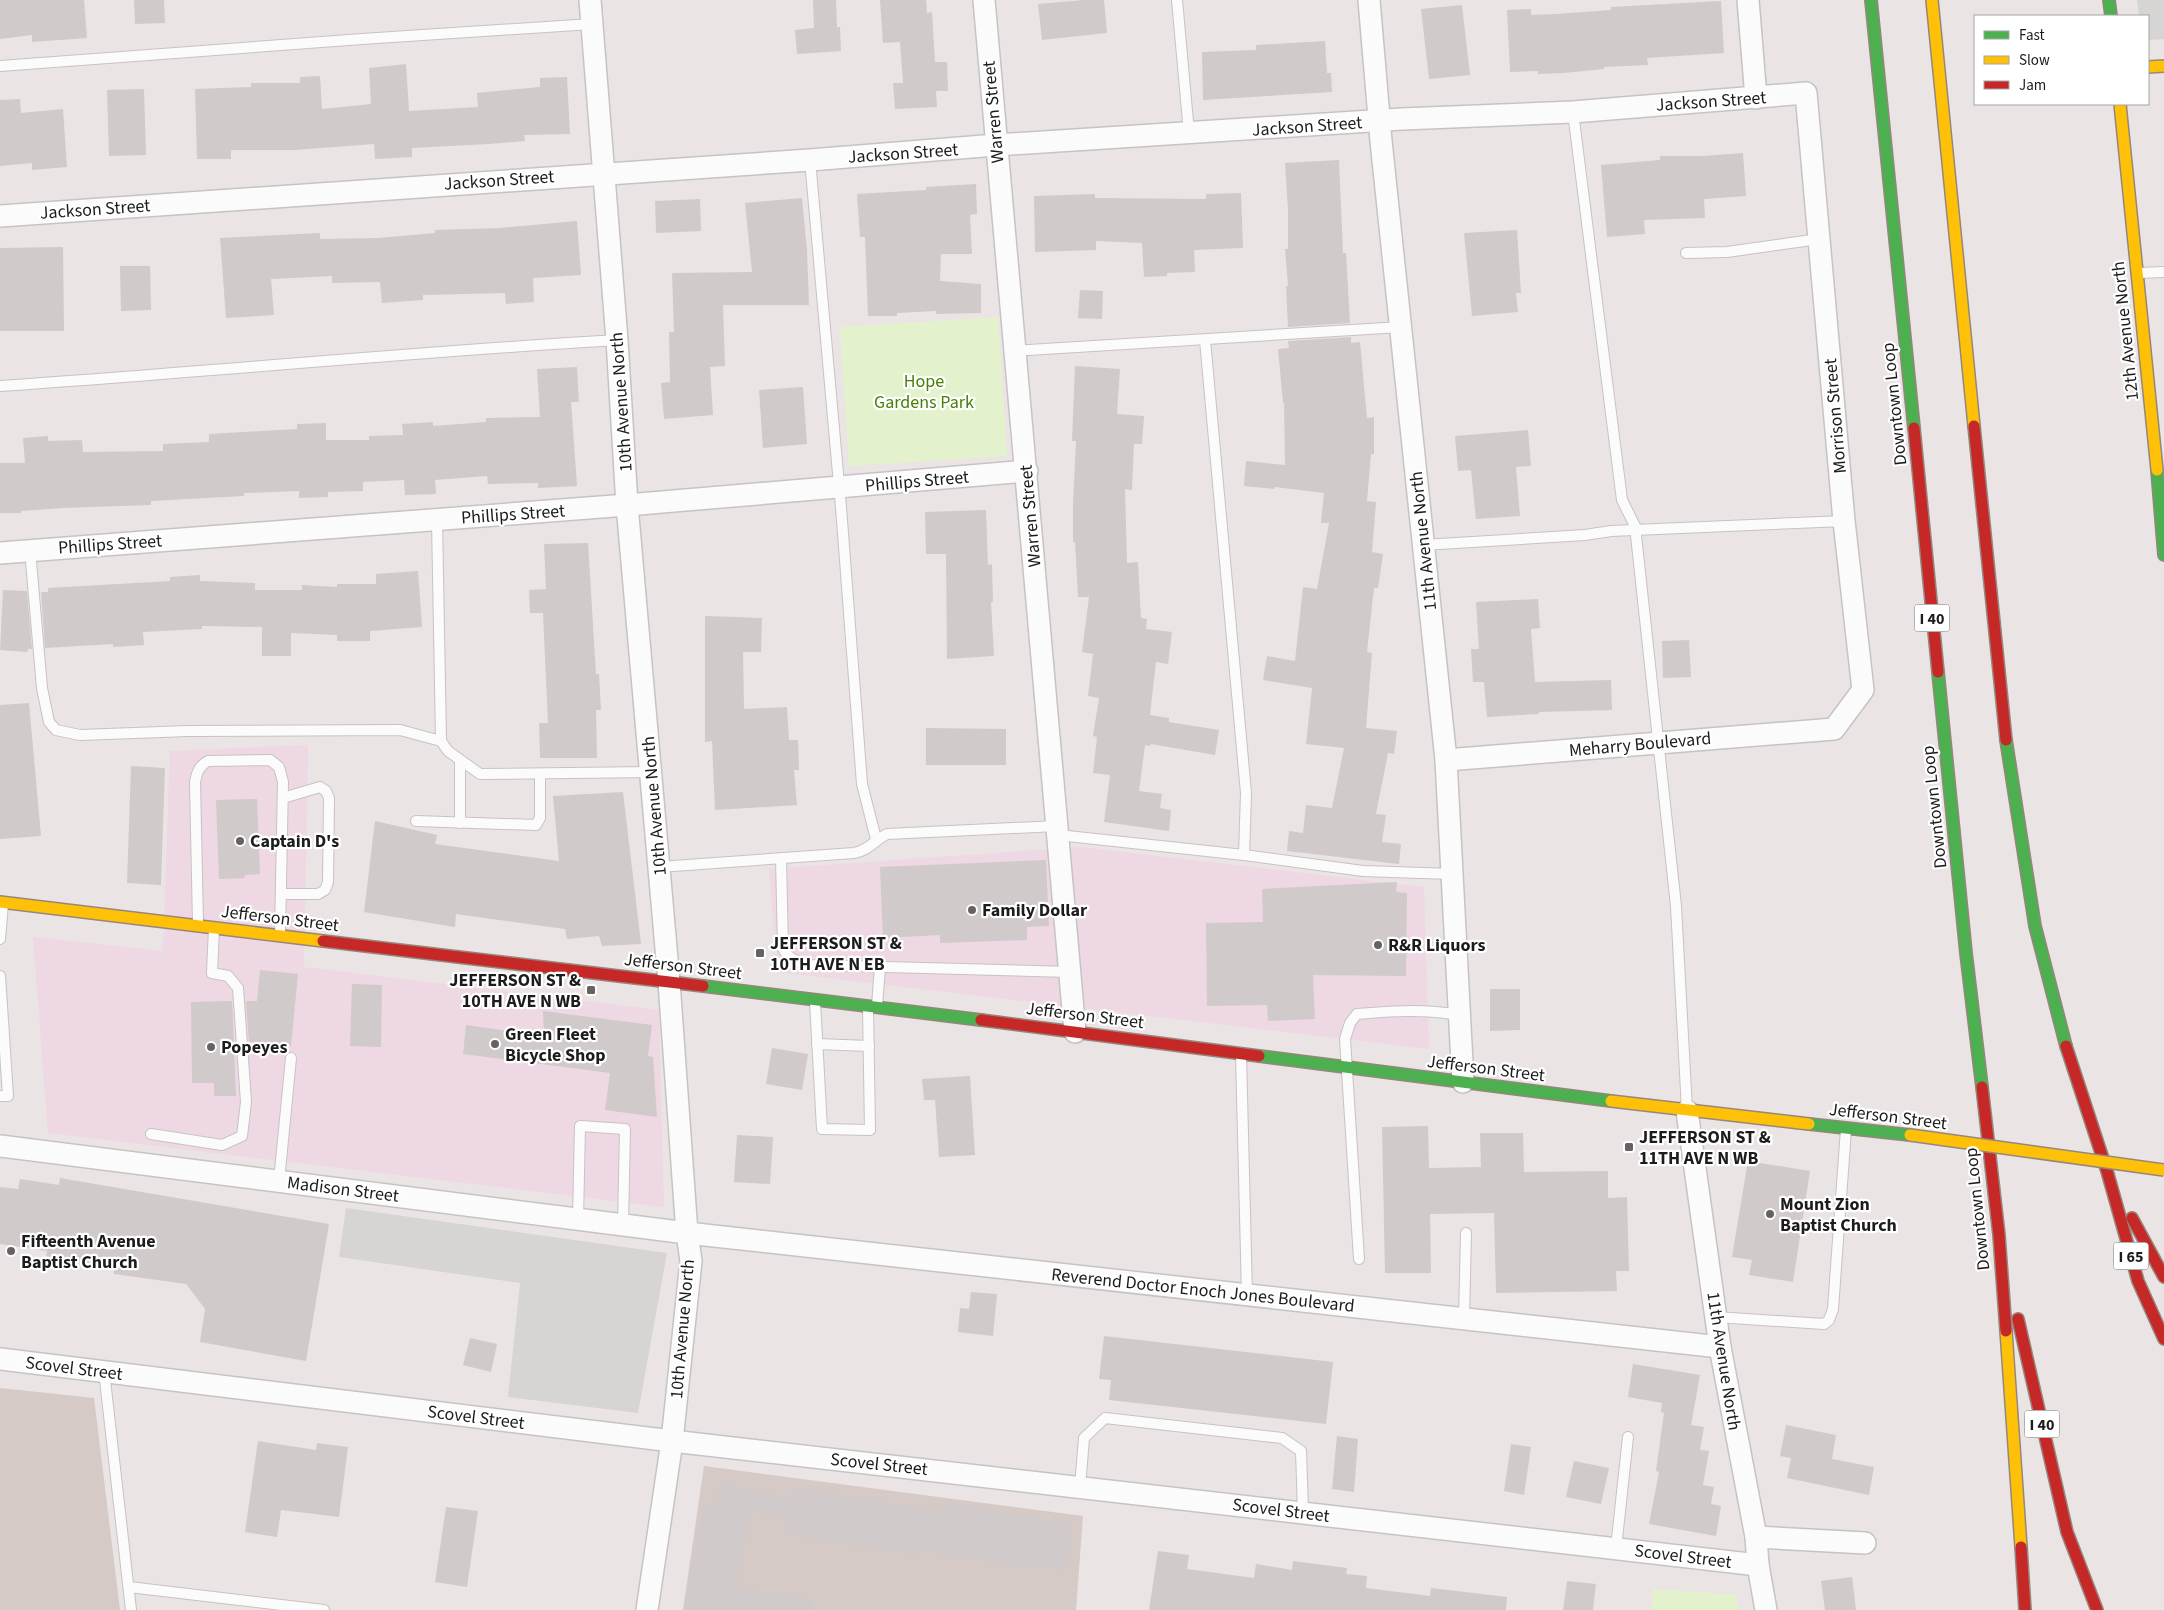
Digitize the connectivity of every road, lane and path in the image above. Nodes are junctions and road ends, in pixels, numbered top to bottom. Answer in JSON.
{"nodes":[{"id":1,"x":590,"y":0,"type":"edge"},
{"id":2,"x":984,"y":0,"type":"edge"},
{"id":3,"x":1177,"y":0,"type":"edge"},
{"id":4,"x":1370,"y":0,"type":"edge"},
{"id":5,"x":1748,"y":0,"type":"edge"},
{"id":6,"x":1871,"y":0,"type":"edge"},
{"id":7,"x":1932,"y":0,"type":"edge"},
{"id":8,"x":2110,"y":0,"type":"edge"},
{"id":9,"x":2111,"y":15,"type":"edge"},
{"id":10,"x":592,"y":24,"type":"junction"},
{"id":11,"x":0,"y":66,"type":"edge"},
{"id":12,"x":2164,"y":66,"type":"edge"},
{"id":13,"x":2149,"y":67,"type":"edge"},
{"id":14,"x":1806,"y":93,"type":"joint"},
{"id":15,"x":1756,"y":98,"type":"junction"},
{"id":16,"x":2120,"y":105,"type":"edge"},
{"id":17,"x":1573,"y":112,"type":"junction"},
{"id":18,"x":1379,"y":121,"type":"junction"},
{"id":19,"x":1189,"y":133,"type":"junction"},
{"id":20,"x":996,"y":146,"type":"junction"},
{"id":21,"x":810,"y":160,"type":"junction"},
{"id":22,"x":603,"y":173,"type":"junction"},
{"id":23,"x":0,"y":216,"type":"edge"},
{"id":24,"x":1819,"y":239,"type":"junction"},
{"id":25,"x":1686,"y":253,"type":"dead end"},
{"id":26,"x":2164,"y":272,"type":"edge"},
{"id":27,"x":2136,"y":273,"type":"junction"},
{"id":28,"x":1401,"y":327,"type":"junction"},
{"id":29,"x":617,"y":340,"type":"junction"},
{"id":30,"x":1205,"y":340,"type":"junction"},
{"id":31,"x":1013,"y":351,"type":"junction"},
{"id":32,"x":0,"y":386,"type":"edge"},
{"id":33,"x":1026,"y":471,"type":"junction"},
{"id":34,"x":2161,"y":472,"type":"edge"},
{"id":35,"x":840,"y":488,"type":"junction"},
{"id":36,"x":626,"y":505,"type":"junction"},
{"id":37,"x":437,"y":520,"type":"junction"},
{"id":38,"x":1844,"y":521,"type":"junction"},
{"id":39,"x":1635,"y":530,"type":"junction"},
{"id":40,"x":1423,"y":545,"type":"junction"},
{"id":41,"x":30,"y":550,"type":"junction"},
{"id":42,"x":0,"y":552,"type":"edge"},
{"id":43,"x":2164,"y":555,"type":"edge"},
{"id":44,"x":1834,"y":729,"type":"joint"},
{"id":45,"x":441,"y":741,"type":"junction"},
{"id":46,"x":1658,"y":743,"type":"junction"},
{"id":47,"x":1446,"y":760,"type":"junction"},
{"id":48,"x":460,"y":761,"type":"junction"},
{"id":49,"x":650,"y":772,"type":"junction"},
{"id":50,"x":540,"y":774,"type":"junction"},
{"id":51,"x":283,"y":798,"type":"junction"},
{"id":52,"x":416,"y":821,"type":"dead end"},
{"id":53,"x":460,"y":823,"type":"junction"},
{"id":54,"x":1057,"y":831,"type":"junction"},
{"id":55,"x":876,"y":839,"type":"junction"},
{"id":56,"x":1244,"y":855,"type":"junction"},
{"id":57,"x":781,"y":858,"type":"junction"},
{"id":58,"x":659,"y":867,"type":"junction"},
{"id":59,"x":1452,"y":874,"type":"junction"},
{"id":60,"x":281,"y":894,"type":"junction"},
{"id":61,"x":1,"y":902,"type":"edge"},
{"id":62,"x":198,"y":926,"type":"junction"},
{"id":63,"x":214,"y":927,"type":"junction"},
{"id":64,"x":280,"y":936,"type":"junction"},
{"id":65,"x":0,"y":939,"type":"edge"},
{"id":66,"x":880,"y":967,"type":"junction"},
{"id":67,"x":1069,"y":972,"type":"junction"},
{"id":68,"x":0,"y":976,"type":"edge"},
{"id":69,"x":669,"y":982,"type":"junction"},
{"id":70,"x":815,"y":999,"type":"junction"},
{"id":71,"x":872,"y":1006,"type":"junction"},
{"id":72,"x":1459,"y":1015,"type":"junction"},
{"id":73,"x":1075,"y":1032,"type":"junction"},
{"id":74,"x":818,"y":1044,"type":"junction"},
{"id":75,"x":869,"y":1046,"type":"junction"},
{"id":76,"x":1241,"y":1053,"type":"junction"},
{"id":77,"x":291,"y":1058,"type":"dead end"},
{"id":78,"x":1347,"y":1067,"type":"junction"},
{"id":79,"x":1463,"y":1082,"type":"junction"},
{"id":80,"x":0,"y":1096,"type":"edge"},
{"id":81,"x":1687,"y":1111,"type":"junction"},
{"id":82,"x":1846,"y":1128,"type":"junction"},
{"id":83,"x":151,"y":1134,"type":"dead end"},
{"id":84,"x":0,"y":1146,"type":"edge"},
{"id":85,"x":2164,"y":1170,"type":"edge"},
{"id":86,"x":2106,"y":1171,"type":"junction"},
{"id":87,"x":279,"y":1181,"type":"junction"},
{"id":88,"x":578,"y":1219,"type":"junction"},
{"id":89,"x":623,"y":1225,"type":"junction"},
{"id":90,"x":686,"y":1233,"type":"junction"},
{"id":91,"x":1466,"y":1233,"type":"dead end"},
{"id":92,"x":1999,"y":1235,"type":"junction"},
{"id":93,"x":1359,"y":1259,"type":"dead end"},
{"id":94,"x":2164,"y":1278,"type":"edge"},
{"id":95,"x":1247,"y":1295,"type":"junction"},
{"id":96,"x":1716,"y":1317,"type":"junction"},
{"id":97,"x":1464,"y":1319,"type":"junction"},
{"id":98,"x":2164,"y":1338,"type":"edge"},
{"id":99,"x":1720,"y":1347,"type":"junction"},
{"id":100,"x":0,"y":1359,"type":"edge"},
{"id":101,"x":104,"y":1371,"type":"junction"},
{"id":102,"x":1628,"y":1437,"type":"dead end"},
{"id":103,"x":672,"y":1441,"type":"junction"},
{"id":104,"x":1080,"y":1487,"type":"junction"},
{"id":105,"x":1303,"y":1512,"type":"junction"},
{"id":106,"x":1756,"y":1537,"type":"junction"},
{"id":107,"x":1865,"y":1543,"type":"dead end"},
{"id":108,"x":1616,"y":1548,"type":"junction"},
{"id":109,"x":1758,"y":1565,"type":"junction"},
{"id":110,"x":129,"y":1587,"type":"junction"},
{"id":111,"x":131,"y":1610,"type":"edge"},
{"id":112,"x":324,"y":1610,"type":"edge"},
{"id":113,"x":647,"y":1610,"type":"edge"},
{"id":114,"x":1766,"y":1610,"type":"edge"},
{"id":115,"x":2025,"y":1610,"type":"edge"},
{"id":116,"x":2096,"y":1610,"type":"edge"}],
"edges":[{"from":1,"to":10,"type":"street","name":"10th Avenue North"},
{"from":2,"to":20,"type":"street","name":"Warren Street"},
{"from":3,"to":19,"type":"lane"},
{"from":4,"to":18,"type":"street","name":"11th Avenue North"},
{"from":5,"to":15,"type":"street"},
{"from":6,"to":92,"type":"main road","name":"Downtown Loop","number":"I 40"},
{"from":7,"to":86,"type":"main road"},
{"from":8,"to":9,"type":"main road"},
{"from":10,"to":11,"type":"lane"},
{"from":10,"to":22,"type":"street","name":"10th Avenue North"},
{"from":12,"to":13,"type":"main road"},
{"from":14,"to":15,"type":"street","name":"Jackson Street"},
{"from":14,"to":24,"type":"street","name":"Morrison Street"},
{"from":15,"to":17,"type":"street","name":"Jackson Street"},
{"from":16,"to":27,"type":"main road","name":"12th Avenue North"},
{"from":17,"to":18,"type":"street","name":"Jackson Street"},
{"from":17,"to":39,"type":"lane"},
{"from":18,"to":19,"type":"street","name":"Jackson Street"},
{"from":18,"to":28,"type":"street","name":"11th Avenue North"},
{"from":19,"to":20,"type":"street","name":"Jackson Street"},
{"from":20,"to":21,"type":"street","name":"Jackson Street"},
{"from":20,"to":31,"type":"street","name":"Warren Street"},
{"from":21,"to":22,"type":"street","name":"Jackson Street"},
{"from":21,"to":35,"type":"lane"},
{"from":22,"to":23,"type":"street","name":"Jackson Street"},
{"from":22,"to":29,"type":"street","name":"10th Avenue North"},
{"from":24,"to":25,"type":"lane"},
{"from":24,"to":38,"type":"street","name":"Morrison Street"},
{"from":26,"to":27,"type":"lane"},
{"from":27,"to":34,"type":"main road","name":"12th Avenue North"},
{"from":28,"to":30,"type":"lane"},
{"from":28,"to":40,"type":"street","name":"11th Avenue North"},
{"from":29,"to":32,"type":"lane"},
{"from":29,"to":36,"type":"street","name":"10th Avenue North"},
{"from":30,"to":31,"type":"lane"},
{"from":30,"to":56,"type":"lane"},
{"from":31,"to":33,"type":"street","name":"Warren Street"},
{"from":33,"to":35,"type":"street","name":"Phillips Street"},
{"from":33,"to":54,"type":"street","name":"Warren Street"},
{"from":34,"to":43,"type":"main road","name":"12th Avenue North"},
{"from":35,"to":36,"type":"street","name":"Phillips Street"},
{"from":35,"to":55,"type":"lane"},
{"from":36,"to":37,"type":"street","name":"Phillips Street"},
{"from":36,"to":49,"type":"street","name":"10th Avenue North"},
{"from":37,"to":41,"type":"street","name":"Phillips Street"},
{"from":37,"to":45,"type":"lane"},
{"from":38,"to":39,"type":"lane"},
{"from":38,"to":44,"type":"street","name":"Morrison Street"},
{"from":39,"to":40,"type":"lane"},
{"from":39,"to":46,"type":"lane"},
{"from":40,"to":47,"type":"street","name":"11th Avenue North"},
{"from":41,"to":42,"type":"street","name":"Phillips Street"},
{"from":41,"to":45,"type":"lane"},
{"from":44,"to":46,"type":"street","name":"Meharry Boulevard"},
{"from":45,"to":48,"type":"lane"},
{"from":46,"to":47,"type":"street","name":"Meharry Boulevard"},
{"from":46,"to":81,"type":"lane"},
{"from":47,"to":59,"type":"street","name":"11th Avenue North"},
{"from":48,"to":50,"type":"lane"},
{"from":48,"to":53,"type":"lane"},
{"from":49,"to":50,"type":"lane"},
{"from":49,"to":58,"type":"street","name":"10th Avenue North"},
{"from":50,"to":53,"type":"lane"},
{"from":51,"to":60,"type":"lane"},
{"from":51,"to":60,"type":"lane"},
{"from":51,"to":62,"type":"lane"},
{"from":52,"to":53,"type":"lane"},
{"from":54,"to":55,"type":"lane"},
{"from":54,"to":56,"type":"lane"},
{"from":54,"to":67,"type":"street","name":"Warren Street"},
{"from":55,"to":57,"type":"lane"},
{"from":56,"to":59,"type":"lane"},
{"from":57,"to":58,"type":"lane"},
{"from":57,"to":66,"type":"lane"},
{"from":58,"to":69,"type":"street","name":"10th Avenue North"},
{"from":59,"to":72,"type":"street","name":"11th Avenue North"},
{"from":60,"to":64,"type":"lane"},
{"from":61,"to":62,"type":"main road","name":"Jefferson Street"},
{"from":61,"to":65,"type":"lane"},
{"from":62,"to":63,"type":"main road","name":"Jefferson Street"},
{"from":63,"to":64,"type":"main road","name":"Jefferson Street"},
{"from":63,"to":83,"type":"lane"},
{"from":64,"to":69,"type":"main road","name":"Jefferson Street"},
{"from":66,"to":67,"type":"lane"},
{"from":66,"to":71,"type":"lane"},
{"from":67,"to":73,"type":"street","name":"Warren Street"},
{"from":68,"to":80,"type":"lane"},
{"from":69,"to":70,"type":"main road","name":"Jefferson Street"},
{"from":69,"to":90,"type":"street","name":"10th Avenue North"},
{"from":70,"to":71,"type":"main road","name":"Jefferson Street"},
{"from":70,"to":74,"type":"lane"},
{"from":71,"to":73,"type":"main road","name":"Jefferson Street"},
{"from":71,"to":75,"type":"lane"},
{"from":72,"to":78,"type":"lane"},
{"from":72,"to":79,"type":"street","name":"11th Avenue North"},
{"from":73,"to":76,"type":"main road","name":"Jefferson Street"},
{"from":74,"to":75,"type":"lane"},
{"from":74,"to":75,"type":"lane"},
{"from":76,"to":78,"type":"main road","name":"Jefferson Street"},
{"from":76,"to":95,"type":"lane"},
{"from":77,"to":87,"type":"lane"},
{"from":78,"to":79,"type":"main road","name":"Jefferson Street"},
{"from":78,"to":93,"type":"lane"},
{"from":79,"to":81,"type":"main road","name":"Jefferson Street"},
{"from":81,"to":82,"type":"main road","name":"Jefferson Street"},
{"from":81,"to":96,"type":"street","name":"11th Avenue North"},
{"from":82,"to":85,"type":"main road","name":"Jefferson Street","bridge":true},
{"from":82,"to":96,"type":"lane"},
{"from":84,"to":87,"type":"street","name":"Madison Street"},
{"from":86,"to":94,"type":"main road"},
{"from":86,"to":98,"type":"main road","number":"I 65"},
{"from":87,"to":88,"type":"street","name":"Madison Street"},
{"from":88,"to":89,"type":"street","name":"Madison Street"},
{"from":88,"to":89,"type":"lane"},
{"from":89,"to":90,"type":"street","name":"Madison Street"},
{"from":90,"to":95,"type":"street","name":"Reverend Doctor Enoch Jones Boulevard"},
{"from":90,"to":103,"type":"street","name":"10th Avenue North"},
{"from":91,"to":97,"type":"lane"},
{"from":92,"to":115,"type":"main road","name":"Downtown Loop"},
{"from":92,"to":116,"type":"main road","number":"I 40"},
{"from":95,"to":97,"type":"street","name":"Reverend Doctor Enoch Jones Boulevard"},
{"from":96,"to":99,"type":"street","name":"11th Avenue North"},
{"from":97,"to":99,"type":"street","name":"Reverend Doctor Enoch Jones Boulevard"},
{"from":99,"to":106,"type":"street","name":"11th Avenue North"},
{"from":100,"to":101,"type":"street","name":"Scovel Street"},
{"from":101,"to":103,"type":"street","name":"Scovel Street"},
{"from":101,"to":110,"type":"lane"},
{"from":102,"to":108,"type":"lane"},
{"from":103,"to":104,"type":"street","name":"Scovel Street"},
{"from":103,"to":113,"type":"street","name":"10th Avenue North"},
{"from":104,"to":105,"type":"street","name":"Scovel Street"},
{"from":104,"to":105,"type":"lane"},
{"from":105,"to":108,"type":"street","name":"Scovel Street"},
{"from":106,"to":107,"type":"street"},
{"from":106,"to":109,"type":"street","name":"11th Avenue North"},
{"from":108,"to":109,"type":"street","name":"Scovel Street"},
{"from":109,"to":114,"type":"street","name":"11th Avenue North"},
{"from":110,"to":111,"type":"lane"},
{"from":110,"to":112,"type":"lane"}]}
